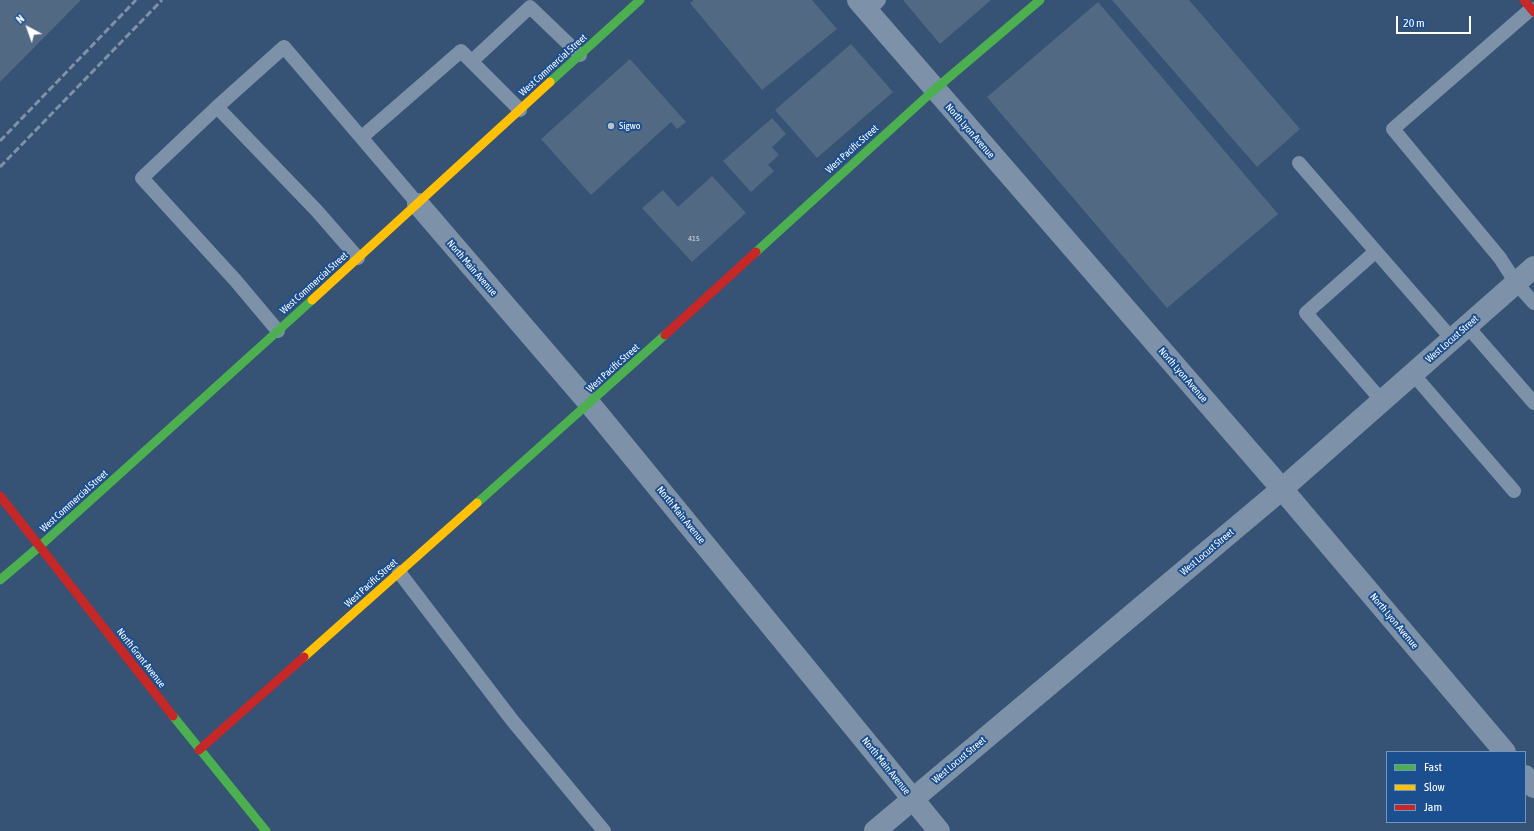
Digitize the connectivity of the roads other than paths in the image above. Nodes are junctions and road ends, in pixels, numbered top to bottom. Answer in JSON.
{"nodes":[{"id":1,"x":640,"y":0,"type":"edge"},
{"id":2,"x":1040,"y":0,"type":"edge"},
{"id":3,"x":868,"y":4,"type":"edge"},
{"id":4,"x":1531,"y":7,"type":"edge"},
{"id":5,"x":580,"y":55,"type":"junction"},
{"id":6,"x":472,"y":61,"type":"junction"},
{"id":7,"x":934,"y":90,"type":"junction"},
{"id":8,"x":217,"y":107,"type":"junction"},
{"id":9,"x":520,"y":110,"type":"junction"},
{"id":10,"x":362,"y":137,"type":"junction"},
{"id":11,"x":1299,"y":163,"type":"dead end"},
{"id":12,"x":418,"y":204,"type":"junction"},
{"id":13,"x":1375,"y":252,"type":"junction"},
{"id":14,"x":358,"y":258,"type":"junction"},
{"id":15,"x":1534,"y":267,"type":"edge"},
{"id":16,"x":1516,"y":283,"type":"junction"},
{"id":17,"x":1534,"y":303,"type":"edge"},
{"id":18,"x":278,"y":331,"type":"junction"},
{"id":19,"x":1459,"y":333,"type":"junction"},
{"id":20,"x":1413,"y":374,"type":"junction"},
{"id":21,"x":1382,"y":401,"type":"junction"},
{"id":22,"x":590,"y":403,"type":"junction"},
{"id":23,"x":1534,"y":403,"type":"edge"},
{"id":24,"x":1282,"y":489,"type":"junction"},
{"id":25,"x":1514,"y":491,"type":"dead end"},
{"id":26,"x":0,"y":496,"type":"edge"},
{"id":27,"x":40,"y":546,"type":"junction"},
{"id":28,"x":399,"y":572,"type":"junction"},
{"id":29,"x":0,"y":580,"type":"edge"},
{"id":30,"x":199,"y":750,"type":"junction"},
{"id":31,"x":1504,"y":751,"type":"edge"},
{"id":32,"x":1526,"y":777,"type":"edge"},
{"id":33,"x":1534,"y":786,"type":"edge"},
{"id":34,"x":913,"y":798,"type":"junction"},
{"id":35,"x":266,"y":831,"type":"edge"},
{"id":36,"x":604,"y":831,"type":"edge"},
{"id":37,"x":875,"y":831,"type":"edge"},
{"id":38,"x":939,"y":831,"type":"edge"}],
"edges":[{"from":1,"to":5,"type":"street","name":"West Commercial Street"},
{"from":2,"to":7,"type":"street","name":"West Pacific Street"},
{"from":3,"to":7,"type":"street","name":"North Lyon Avenue"},
{"from":4,"to":16,"type":"lane"},
{"from":5,"to":6,"type":"lane"},
{"from":5,"to":9,"type":"street","name":"West Commercial Street"},
{"from":6,"to":9,"type":"lane"},
{"from":6,"to":10,"type":"lane"},
{"from":7,"to":22,"type":"street","name":"West Pacific Street"},
{"from":7,"to":24,"type":"street","name":"North Lyon Avenue"},
{"from":8,"to":10,"type":"lane"},
{"from":8,"to":14,"type":"lane"},
{"from":8,"to":18,"type":"lane"},
{"from":9,"to":12,"type":"street","name":"West Commercial Street"},
{"from":10,"to":12,"type":"lane"},
{"from":11,"to":13,"type":"lane"},
{"from":12,"to":14,"type":"street","name":"West Commercial Street"},
{"from":12,"to":22,"type":"street","name":"North Main Avenue"},
{"from":13,"to":19,"type":"lane"},
{"from":13,"to":21,"type":"lane"},
{"from":14,"to":18,"type":"street","name":"West Commercial Street"},
{"from":15,"to":16,"type":"street","name":"West Locust Street"},
{"from":16,"to":17,"type":"lane"},
{"from":16,"to":19,"type":"street","name":"West Locust Street"},
{"from":18,"to":27,"type":"street","name":"West Commercial Street"},
{"from":19,"to":20,"type":"street","name":"West Locust Street"},
{"from":19,"to":23,"type":"lane"},
{"from":20,"to":21,"type":"street","name":"West Locust Street"},
{"from":20,"to":25,"type":"lane"},
{"from":21,"to":24,"type":"street","name":"West Locust Street"},
{"from":22,"to":28,"type":"street","name":"West Pacific Street"},
{"from":22,"to":34,"type":"street","name":"North Main Avenue"},
{"from":24,"to":31,"type":"street","name":"North Lyon Avenue"},
{"from":24,"to":34,"type":"street","name":"West Locust Street"},
{"from":26,"to":27,"type":"street","name":"North Grant Avenue"},
{"from":27,"to":29,"type":"street","name":"West Commercial Street"},
{"from":27,"to":30,"type":"street","name":"North Grant Avenue"},
{"from":28,"to":30,"type":"street","name":"West Pacific Street"},
{"from":28,"to":36,"type":"lane"},
{"from":30,"to":35,"type":"street","name":"North Grant Avenue"},
{"from":32,"to":33,"type":"street"},
{"from":34,"to":37,"type":"street","name":"West Locust Street"},
{"from":34,"to":38,"type":"street","name":"North Main Avenue"}]}
